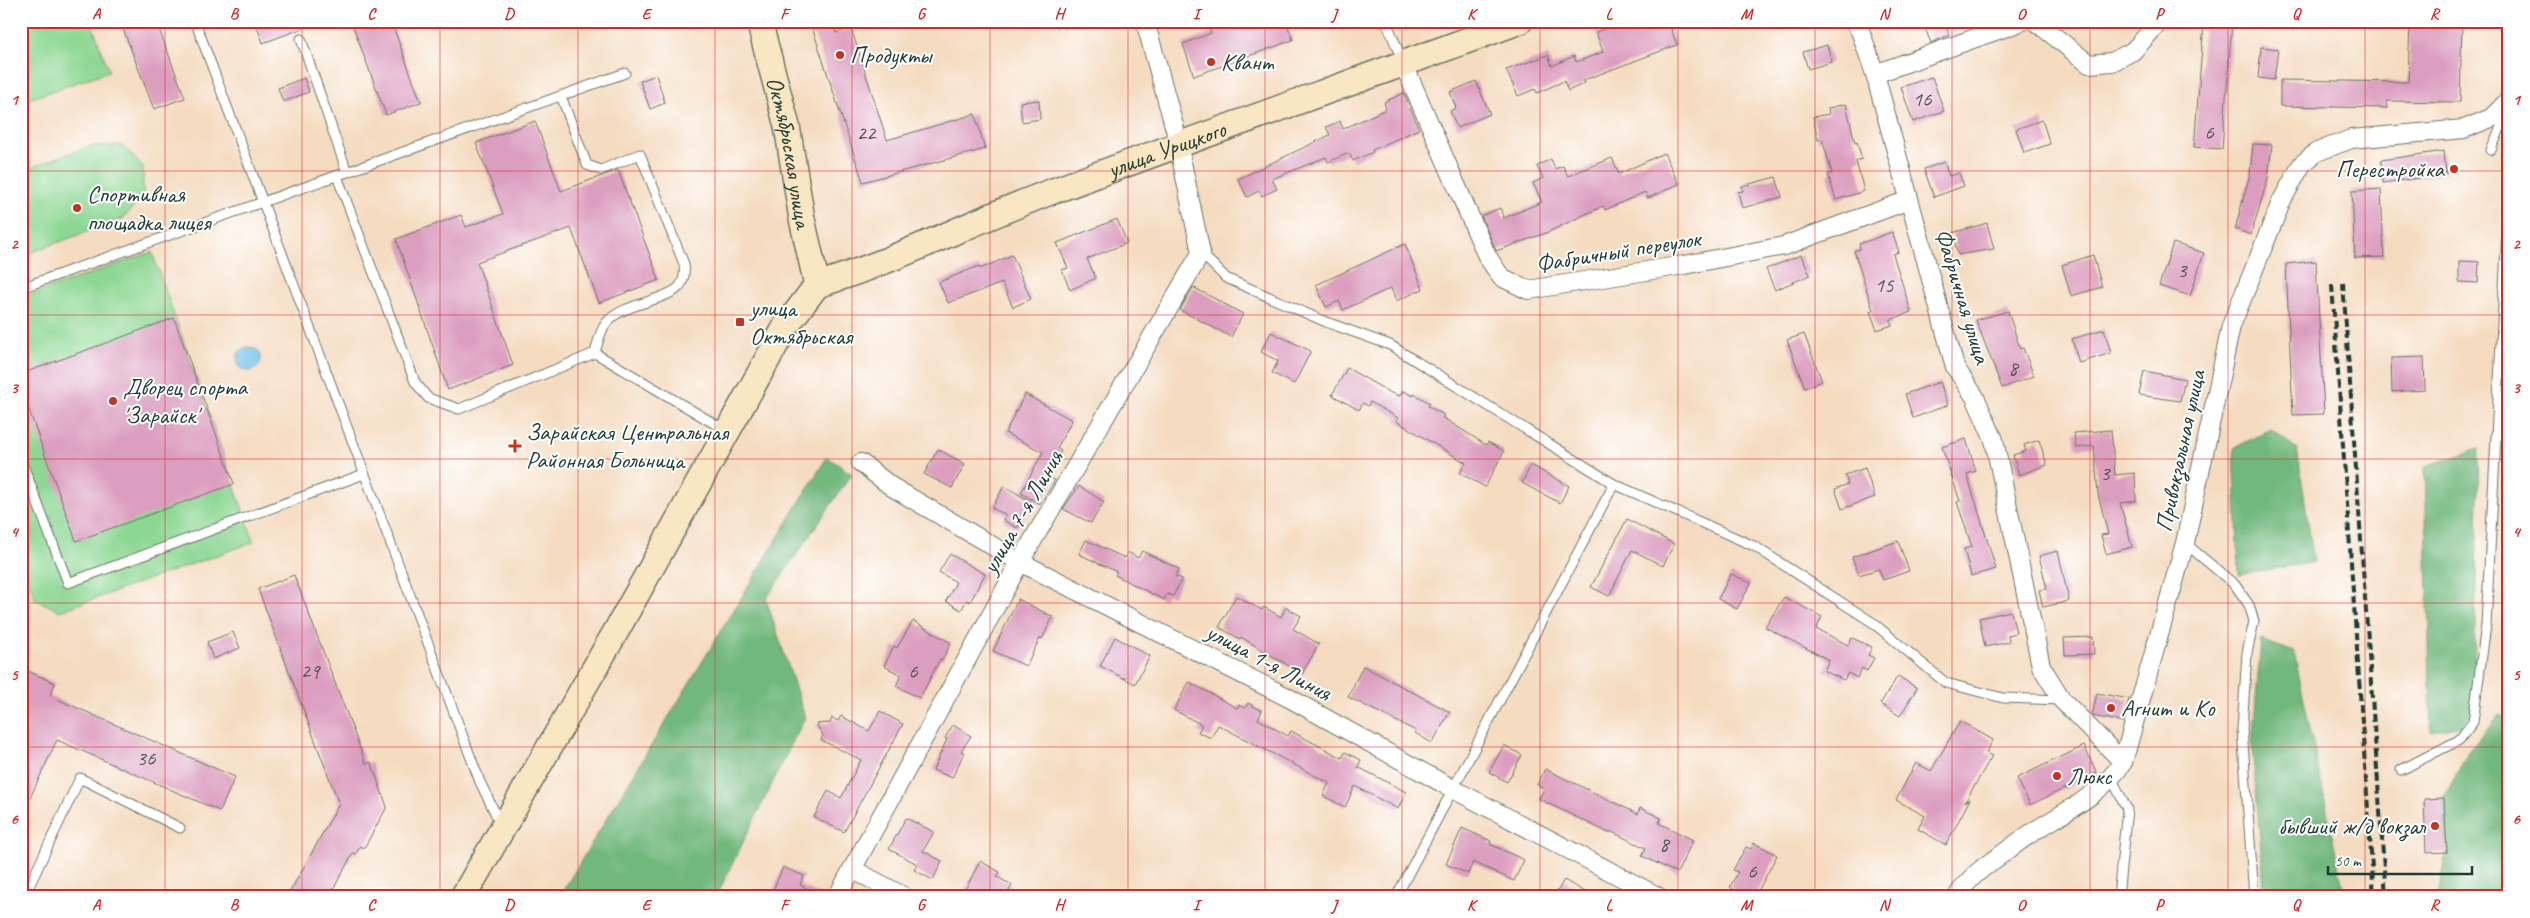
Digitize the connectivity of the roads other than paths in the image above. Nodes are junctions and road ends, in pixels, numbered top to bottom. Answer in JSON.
{"nodes":[{"id":1,"x":195,"y":21,"type":"edge"},
{"id":2,"x":759,"y":21,"type":"edge"},
{"id":3,"x":1145,"y":21,"type":"edge"},
{"id":4,"x":1386,"y":21,"type":"edge"},
{"id":5,"x":1520,"y":21,"type":"edge"},
{"id":6,"x":1854,"y":21,"type":"edge"},
{"id":7,"x":2022,"y":21,"type":"edge"},
{"id":8,"x":2036,"y":21,"type":"edge"},
{"id":9,"x":2160,"y":21,"type":"edge"},
{"id":10,"x":301,"y":39,"type":"dead end"},
{"id":11,"x":1404,"y":64,"type":"junction"},
{"id":12,"x":625,"y":73,"type":"dead end"},
{"id":13,"x":1875,"y":74,"type":"junction"},
{"id":14,"x":561,"y":96,"type":"junction"},
{"id":15,"x":2509,"y":100,"type":"edge"},
{"id":16,"x":2509,"y":106,"type":"edge"},
{"id":17,"x":1178,"y":144,"type":"junction"},
{"id":18,"x":2491,"y":150,"type":"dead end"},
{"id":19,"x":347,"y":172,"type":"junction"},
{"id":20,"x":337,"y":176,"type":"junction"},
{"id":21,"x":2509,"y":193,"type":"edge"},
{"id":22,"x":1909,"y":200,"type":"junction"},
{"id":23,"x":263,"y":202,"type":"junction"},
{"id":24,"x":1201,"y":253,"type":"junction"},
{"id":25,"x":817,"y":285,"type":"junction"},
{"id":26,"x":21,"y":288,"type":"edge"},
{"id":27,"x":595,"y":354,"type":"junction"},
{"id":28,"x":728,"y":432,"type":"junction"},
{"id":29,"x":2496,"y":436,"type":"junction"},
{"id":30,"x":2509,"y":436,"type":"edge"},
{"id":31,"x":21,"y":460,"type":"edge"},
{"id":32,"x":861,"y":464,"type":"dead end"},
{"id":33,"x":364,"y":474,"type":"junction"},
{"id":34,"x":1614,"y":484,"type":"junction"},
{"id":35,"x":2185,"y":543,"type":"junction"},
{"id":36,"x":1020,"y":562,"type":"junction"},
{"id":37,"x":2062,"y":700,"type":"junction"},
{"id":38,"x":2123,"y":762,"type":"junction"},
{"id":39,"x":2401,"y":770,"type":"dead end"},
{"id":40,"x":2112,"y":779,"type":"junction"},
{"id":41,"x":1453,"y":789,"type":"junction"},
{"id":42,"x":180,"y":828,"type":"dead end"},
{"id":43,"x":503,"y":828,"type":"junction"},
{"id":44,"x":852,"y":869,"type":"junction"},
{"id":45,"x":24,"y":897,"type":"edge"},
{"id":46,"x":463,"y":897,"type":"edge"},
{"id":47,"x":837,"y":897,"type":"edge"},
{"id":48,"x":905,"y":897,"type":"edge"},
{"id":49,"x":1396,"y":897,"type":"edge"},
{"id":50,"x":1659,"y":897,"type":"edge"},
{"id":51,"x":1957,"y":897,"type":"edge"},
{"id":52,"x":2118,"y":897,"type":"edge"},
{"id":53,"x":2254,"y":897,"type":"edge"}],
"edges":[{"from":1,"to":23,"type":"lane"},
{"from":2,"to":25,"type":"main road","name":"Октябрьская улица"},
{"from":3,"to":17,"type":"street"},
{"from":4,"to":11,"type":"lane"},
{"from":5,"to":11,"type":"main road","name":"улица Урицкого"},
{"from":6,"to":13,"type":"street","name":"Фабричная улица"},
{"from":7,"to":13,"type":"street"},
{"from":8,"to":9,"type":"street"},
{"from":10,"to":19,"type":"lane"},
{"from":11,"to":17,"type":"main road","name":"улица Урицкого"},
{"from":11,"to":22,"type":"street","name":"Фабричный переулок"},
{"from":12,"to":14,"type":"lane"},
{"from":13,"to":22,"type":"street","name":"Фабричная улица"},
{"from":14,"to":19,"type":"lane"},
{"from":14,"to":27,"type":"lane"},
{"from":15,"to":35,"type":"street","name":"Привокзальная улица"},
{"from":16,"to":18,"type":"lane"},
{"from":17,"to":24,"type":"street"},
{"from":17,"to":25,"type":"main road","name":"улица Урицкого"},
{"from":19,"to":20,"type":"lane"},
{"from":20,"to":23,"type":"lane"},
{"from":20,"to":27,"type":"lane"},
{"from":21,"to":29,"type":"lane"},
{"from":22,"to":37,"type":"street","name":"Фабричная улица"},
{"from":23,"to":26,"type":"lane"},
{"from":23,"to":33,"type":"lane"},
{"from":24,"to":34,"type":"lane"},
{"from":24,"to":36,"type":"street","name":"улица 7-я Линия"},
{"from":25,"to":28,"type":"main road"},
{"from":27,"to":28,"type":"lane"},
{"from":28,"to":43,"type":"main road"},
{"from":29,"to":30,"type":"lane"},
{"from":29,"to":39,"type":"lane"},
{"from":31,"to":33,"type":"lane"},
{"from":32,"to":36,"type":"street","name":"улица 1-я Линия"},
{"from":33,"to":43,"type":"lane"},
{"from":34,"to":37,"type":"lane"},
{"from":34,"to":41,"type":"lane"},
{"from":35,"to":38,"type":"street","name":"Привокзальная улица"},
{"from":35,"to":53,"type":"lane"},
{"from":36,"to":41,"type":"street","name":"улица 1-я Линия"},
{"from":36,"to":44,"type":"street","name":"улица 7-я Линия"},
{"from":37,"to":38,"type":"street","name":"Фабричная улица"},
{"from":38,"to":40,"type":"street","name":"Привокзальная улица"},
{"from":40,"to":51,"type":"street","name":"Привокзальная улица"},
{"from":40,"to":52,"type":"lane"},
{"from":41,"to":49,"type":"lane"},
{"from":41,"to":50,"type":"street","name":"улица 1-я Линия"},
{"from":42,"to":45,"type":"lane"},
{"from":43,"to":46,"type":"main road"},
{"from":44,"to":47,"type":"street","name":"улица 7-я Линия"},
{"from":44,"to":48,"type":"street"}]}
